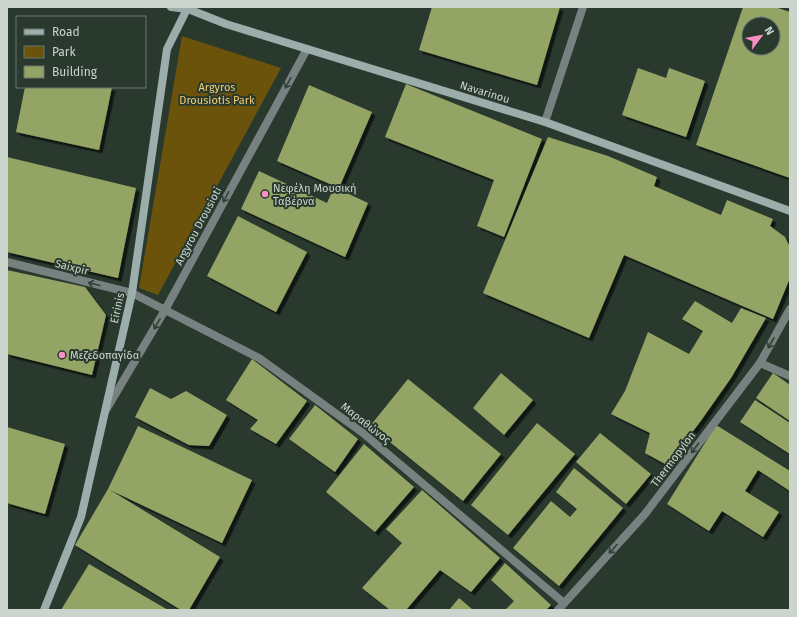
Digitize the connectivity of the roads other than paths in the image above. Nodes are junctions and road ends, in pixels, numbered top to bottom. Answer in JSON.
{"nodes":[{"id":1,"x":171,"y":7,"type":"edge"},
{"id":2,"x":583,"y":7,"type":"edge"},
{"id":3,"x":188,"y":8,"type":"edge"},
{"id":4,"x":307,"y":49,"type":"junction"},
{"id":5,"x":545,"y":122,"type":"junction"},
{"id":6,"x":790,"y":210,"type":"edge"},
{"id":7,"x":7,"y":262,"type":"edge"},
{"id":8,"x":132,"y":293,"type":"junction"},
{"id":9,"x":790,"y":309,"type":"edge"},
{"id":10,"x":165,"y":310,"type":"junction"},
{"id":11,"x":760,"y":363,"type":"junction"},
{"id":12,"x":790,"y":376,"type":"edge"},
{"id":13,"x":105,"y":413,"type":"junction"},
{"id":14,"x":564,"y":603,"type":"junction"},
{"id":15,"x":44,"y":610,"type":"edge"},
{"id":16,"x":558,"y":610,"type":"edge"}],
"edges":[{"from":1,"to":3,"type":"main road","name":"Navarinou"},
{"from":2,"to":5,"type":"street"},
{"from":3,"to":4,"type":"main road","name":"Navarinou"},
{"from":3,"to":8,"type":"main road","name":"Eirinis"},
{"from":4,"to":5,"type":"main road","name":"Navarinou"},
{"from":4,"to":10,"type":"street","name":"Argyrou Drousioti","one_way":true},
{"from":5,"to":6,"type":"main road","name":"Navarinou"},
{"from":8,"to":7,"type":"street","name":"Saixpir","one_way":true},
{"from":8,"to":10,"type":"street","name":"Μαραθώνος"},
{"from":8,"to":13,"type":"main road","name":"Eirinis"},
{"from":9,"to":11,"type":"street","name":"Thermopylon","one_way":true},
{"from":10,"to":13,"type":"street","name":"Argyrou Drousioti","one_way":true},
{"from":10,"to":14,"type":"street","name":"Μαραθώνος"},
{"from":11,"to":12,"type":"street"},
{"from":11,"to":14,"type":"street","name":"Thermopylon","one_way":true},
{"from":13,"to":15,"type":"main road","name":"Eirinis"},
{"from":14,"to":16,"type":"street","name":"Thermopylon"}]}
